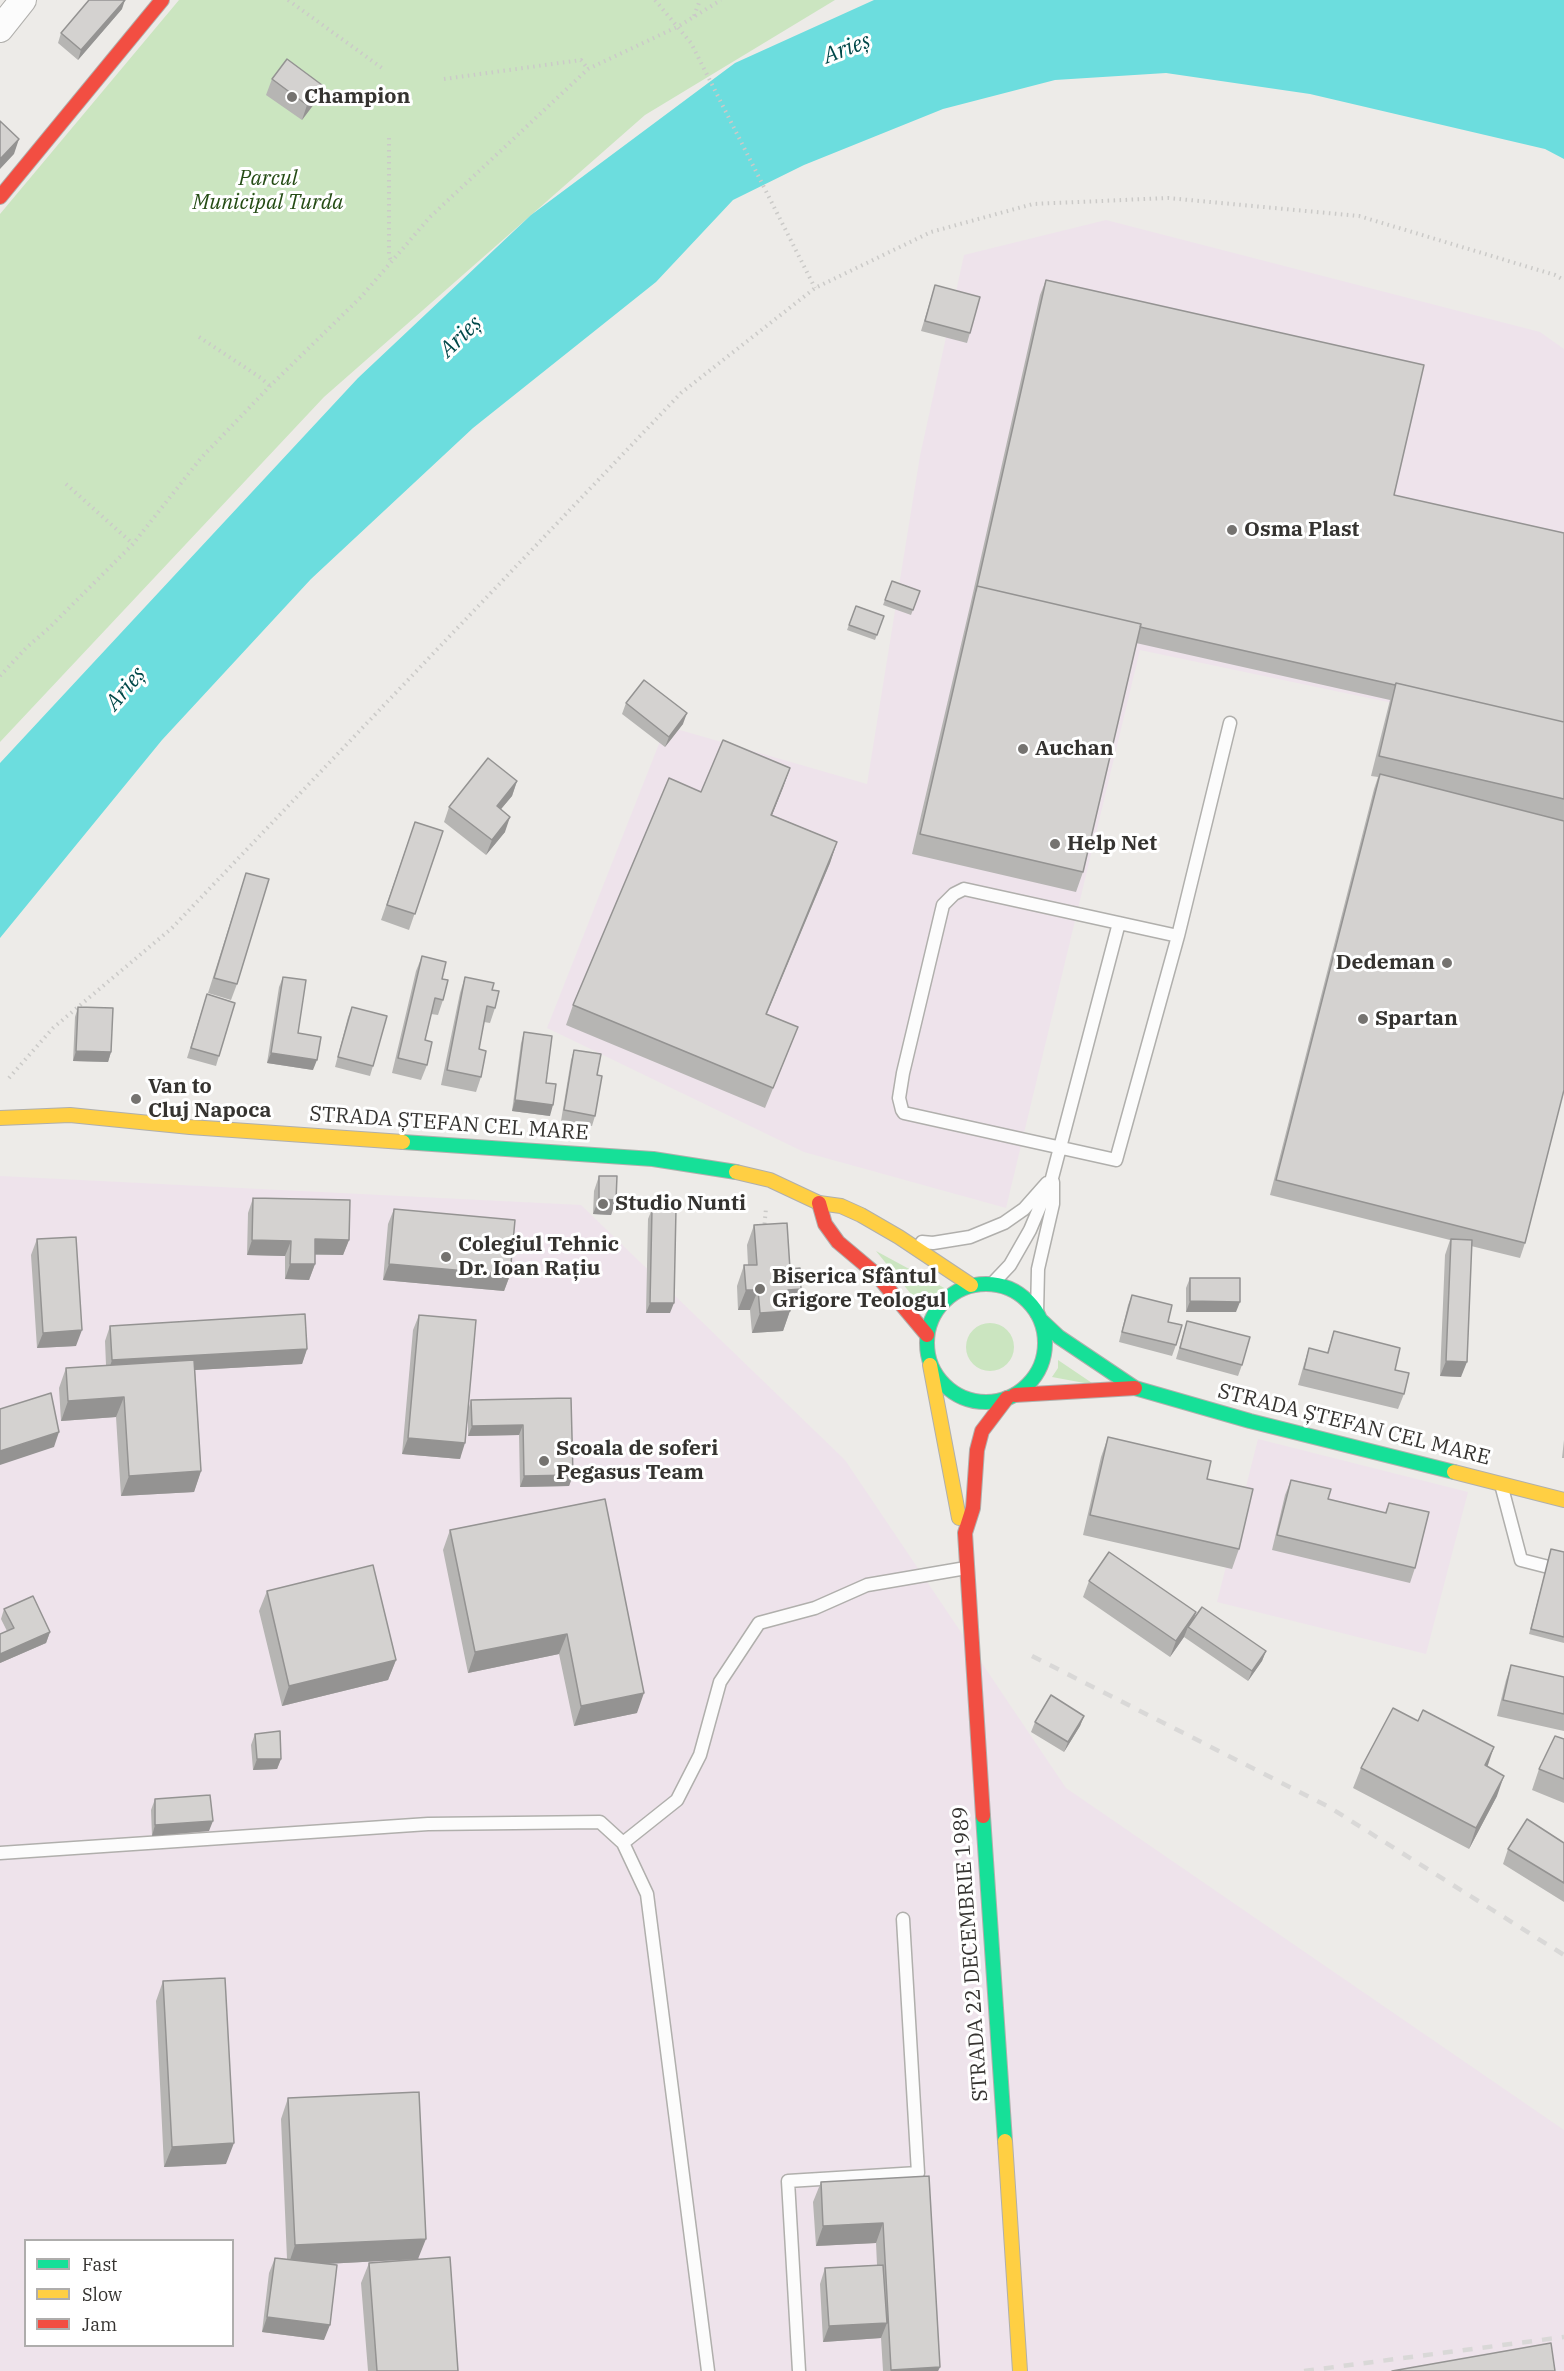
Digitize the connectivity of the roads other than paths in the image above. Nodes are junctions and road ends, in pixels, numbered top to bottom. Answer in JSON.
{"nodes":[{"id":1,"x":23,"y":0,"type":"edge"},
{"id":2,"x":162,"y":0,"type":"edge"},
{"id":3,"x":0,"y":29,"type":"edge"},
{"id":4,"x":0,"y":197,"type":"edge"},
{"id":5,"x":1230,"y":723,"type":"dead end"},
{"id":6,"x":1119,"y":923,"type":"junction"},
{"id":7,"x":1178,"y":936,"type":"junction"},
{"id":8,"x":23,"y":1103,"type":"dead end"},
{"id":9,"x":70,"y":1115,"type":"junction"},
{"id":10,"x":0,"y":1118,"type":"edge"},
{"id":11,"x":1059,"y":1148,"type":"junction"},
{"id":12,"x":1052,"y":1178,"type":"junction"},
{"id":13,"x":819,"y":1203,"type":"junction"},
{"id":14,"x":906,"y":1241,"type":"junction"},
{"id":15,"x":992,"y":1284,"type":"junction"},
{"id":16,"x":972,"y":1285,"type":"junction"},
{"id":17,"x":1039,"y":1317,"type":"junction"},
{"id":18,"x":927,"y":1335,"type":"junction"},
{"id":19,"x":927,"y":1352,"type":"junction"},
{"id":20,"x":1135,"y":1388,"type":"junction"},
{"id":21,"x":1011,"y":1396,"type":"junction"},
{"id":22,"x":1501,"y":1484,"type":"junction"},
{"id":23,"x":1564,"y":1500,"type":"edge"},
{"id":24,"x":965,"y":1533,"type":"junction"},
{"id":25,"x":966,"y":1568,"type":"junction"},
{"id":26,"x":1564,"y":1571,"type":"edge"},
{"id":27,"x":623,"y":1843,"type":"junction"},
{"id":28,"x":0,"y":1853,"type":"edge"},
{"id":29,"x":903,"y":1919,"type":"dead end"},
{"id":30,"x":708,"y":2371,"type":"edge"},
{"id":31,"x":799,"y":2371,"type":"edge"},
{"id":32,"x":1020,"y":2371,"type":"edge"}],
"edges":[{"from":1,"to":3,"type":"street"},
{"from":2,"to":4,"type":"main road"},
{"from":5,"to":7,"type":"lane"},
{"from":6,"to":7,"type":"lane"},
{"from":6,"to":11,"type":"lane"},
{"from":6,"to":11,"type":"lane"},
{"from":7,"to":11,"type":"lane"},
{"from":8,"to":9,"type":"main road","name":"STRADA ȘTEFAN CEL MARE"},
{"from":9,"to":10,"type":"main road","name":"STRADA ȘTEFAN CEL MARE"},
{"from":9,"to":13,"type":"main road","name":"STRADA ȘTEFAN CEL MARE"},
{"from":11,"to":12,"type":"lane"},
{"from":12,"to":14,"type":"lane"},
{"from":12,"to":15,"type":"lane"},
{"from":12,"to":17,"type":"lane"},
{"from":13,"to":14,"type":"main road","name":"STRADA ȘTEFAN CEL MARE"},
{"from":13,"to":18,"type":"main road"},
{"from":14,"to":16,"type":"main road","name":"STRADA ȘTEFAN CEL MARE"},
{"from":15,"to":16,"type":"main road","name":"STRADA ȘTEFAN CEL MARE"},
{"from":15,"to":17,"type":"main road","name":"STRADA ȘTEFAN CEL MARE"},
{"from":16,"to":18,"type":"main road","name":"STRADA ȘTEFAN CEL MARE"},
{"from":17,"to":20,"type":"main road","name":"STRADA ȘTEFAN CEL MARE"},
{"from":17,"to":21,"type":"main road"},
{"from":18,"to":19,"type":"main road","name":"STRADA ȘTEFAN CEL MARE"},
{"from":19,"to":21,"type":"main road","name":"STRADA ȘTEFAN CEL MARE"},
{"from":19,"to":24,"type":"main road","name":"STRADA 22 DECEMBRIE 1989"},
{"from":20,"to":21,"type":"main road","name":"STRADA ȘTEFAN CEL MARE"},
{"from":20,"to":22,"type":"main road","name":"STRADA ȘTEFAN CEL MARE"},
{"from":21,"to":24,"type":"main road","name":"STRADA 22 DECEMBRIE 1989"},
{"from":22,"to":23,"type":"main road","name":"STRADA ȘTEFAN CEL MARE"},
{"from":22,"to":26,"type":"lane"},
{"from":24,"to":25,"type":"main road","name":"STRADA 22 DECEMBRIE 1989"},
{"from":25,"to":27,"type":"lane"},
{"from":25,"to":32,"type":"main road","name":"STRADA 22 DECEMBRIE 1989"},
{"from":27,"to":28,"type":"lane"},
{"from":27,"to":30,"type":"lane"},
{"from":29,"to":31,"type":"lane"}]}
